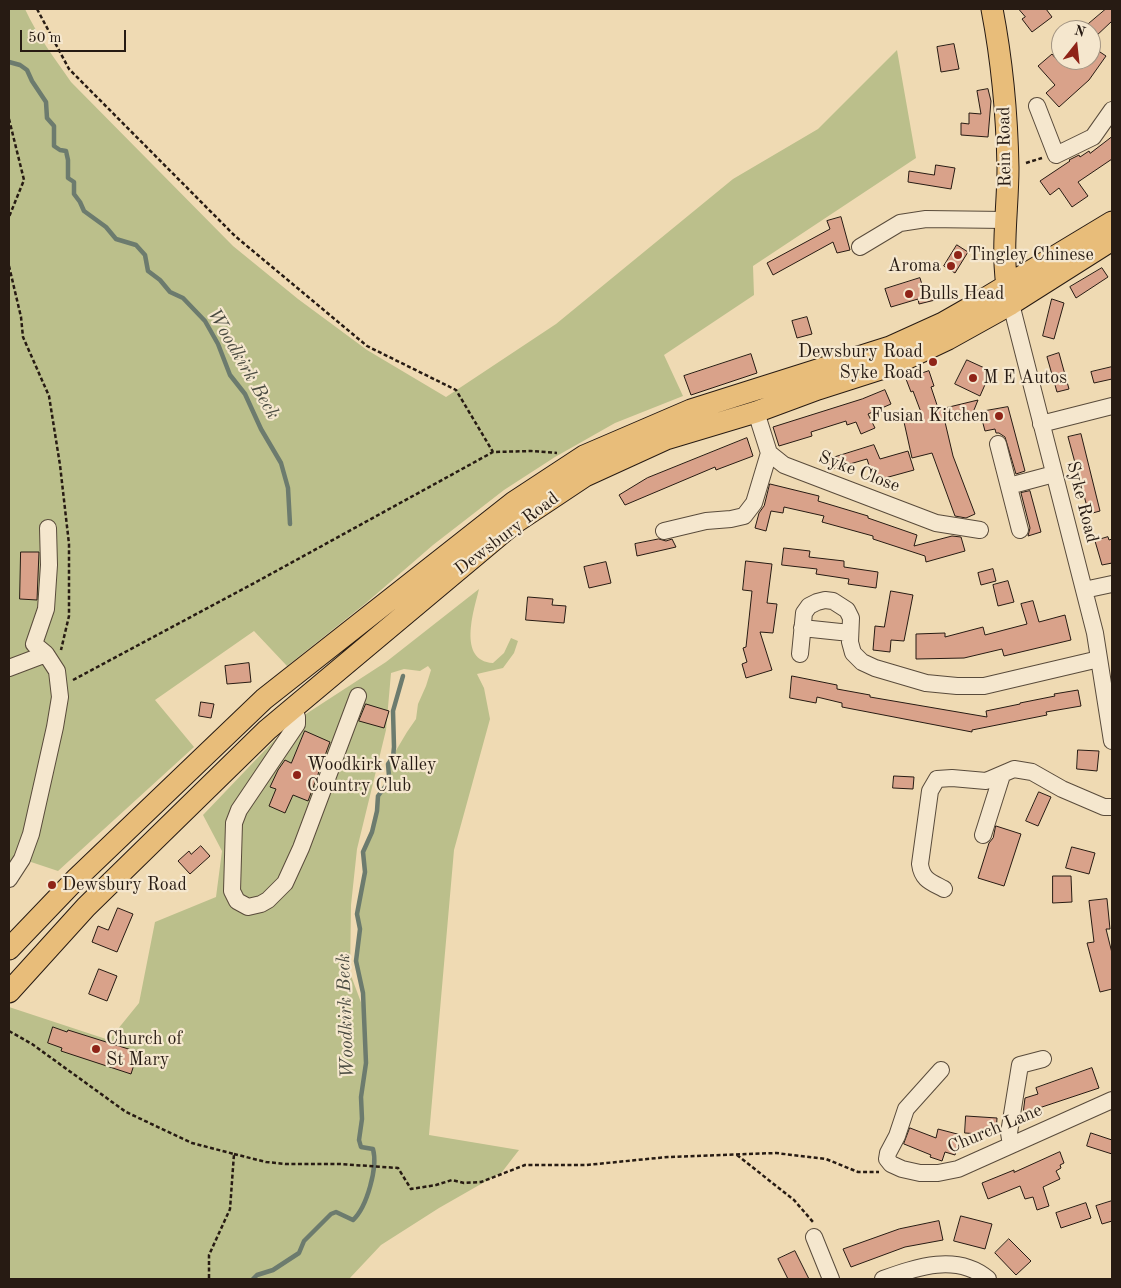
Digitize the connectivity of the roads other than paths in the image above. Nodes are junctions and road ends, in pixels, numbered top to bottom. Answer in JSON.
{"nodes":[{"id":1,"x":992,"y":9,"type":"edge"},
{"id":2,"x":1037,"y":106,"type":"dead end"},
{"id":3,"x":1112,"y":110,"type":"edge"},
{"id":4,"x":1005,"y":220,"type":"junction"},
{"id":5,"x":1112,"y":222,"type":"edge"},
{"id":6,"x":1112,"y":240,"type":"edge"},
{"id":7,"x":860,"y":247,"type":"dead end"},
{"id":8,"x":1009,"y":295,"type":"junction"},
{"id":9,"x":1112,"y":406,"type":"edge"},
{"id":10,"x":756,"y":412,"type":"junction"},
{"id":11,"x":1041,"y":424,"type":"junction"},
{"id":12,"x":998,"y":444,"type":"dead end"},
{"id":13,"x":769,"y":453,"type":"junction"},
{"id":14,"x":1054,"y":474,"type":"junction"},
{"id":15,"x":1009,"y":486,"type":"junction"},
{"id":16,"x":48,"y":528,"type":"dead end"},
{"id":17,"x":980,"y":530,"type":"dead end"},
{"id":18,"x":1020,"y":530,"type":"dead end"},
{"id":19,"x":664,"y":531,"type":"dead end"},
{"id":20,"x":1112,"y":584,"type":"edge"},
{"id":21,"x":1084,"y":590,"type":"junction"},
{"id":22,"x":802,"y":628,"type":"junction"},
{"id":23,"x":850,"y":634,"type":"junction"},
{"id":24,"x":46,"y":654,"type":"junction"},
{"id":25,"x":800,"y":654,"type":"dead end"},
{"id":26,"x":1099,"y":660,"type":"junction"},
{"id":27,"x":9,"y":668,"type":"edge"},
{"id":28,"x":358,"y":696,"type":"dead end"},
{"id":29,"x":1109,"y":703,"type":"edge"},
{"id":30,"x":293,"y":709,"type":"junction"},
{"id":31,"x":1112,"y":741,"type":"edge"},
{"id":32,"x":1002,"y":775,"type":"junction"},
{"id":33,"x":1112,"y":808,"type":"edge"},
{"id":34,"x":983,"y":834,"type":"dead end"},
{"id":35,"x":9,"y":879,"type":"edge"},
{"id":36,"x":944,"y":889,"type":"dead end"},
{"id":37,"x":9,"y":950,"type":"edge"},
{"id":38,"x":35,"y":962,"type":"junction"},
{"id":39,"x":9,"y":992,"type":"edge"},
{"id":40,"x":1043,"y":1059,"type":"dead end"},
{"id":41,"x":941,"y":1070,"type":"dead end"},
{"id":42,"x":1112,"y":1100,"type":"edge"},
{"id":43,"x":1011,"y":1145,"type":"junction"},
{"id":44,"x":814,"y":1237,"type":"road end"},
{"id":45,"x":831,"y":1279,"type":"edge"},
{"id":46,"x":884,"y":1279,"type":"edge"},
{"id":47,"x":988,"y":1279,"type":"edge"}],
"edges":[{"from":1,"to":4,"type":"main road","name":"Rein Road"},
{"from":2,"to":3,"type":"street"},
{"from":4,"to":7,"type":"street"},
{"from":4,"to":8,"type":"main road","name":"Rein Road"},
{"from":5,"to":8,"type":"main road","name":"Dewsbury Road"},
{"from":6,"to":8,"type":"main road","name":"Dewsbury Road"},
{"from":8,"to":10,"type":"main road","name":"Dewsbury Road"},
{"from":8,"to":11,"type":"street","name":"Syke Road"},
{"from":8,"to":37,"type":"main road","name":"Dewsbury Road"},
{"from":9,"to":11,"type":"street"},
{"from":10,"to":13,"type":"street"},
{"from":10,"to":30,"type":"main road","name":"Dewsbury Road"},
{"from":11,"to":14,"type":"street","name":"Syke Road"},
{"from":12,"to":15,"type":"street"},
{"from":13,"to":17,"type":"street","name":"Syke Close"},
{"from":13,"to":19,"type":"street"},
{"from":14,"to":15,"type":"street"},
{"from":14,"to":21,"type":"street","name":"Syke Road"},
{"from":15,"to":18,"type":"street"},
{"from":16,"to":24,"type":"street"},
{"from":20,"to":21,"type":"street"},
{"from":21,"to":26,"type":"street","name":"Syke Road"},
{"from":22,"to":23,"type":"street"},
{"from":22,"to":23,"type":"street"},
{"from":22,"to":25,"type":"street"},
{"from":23,"to":26,"type":"street"},
{"from":24,"to":27,"type":"street"},
{"from":24,"to":35,"type":"street"},
{"from":26,"to":29,"type":"street","name":"Syke Road"},
{"from":28,"to":30,"type":"street"},
{"from":29,"to":31,"type":"street","name":"Syke Road"},
{"from":30,"to":38,"type":"main road","name":"Dewsbury Road"},
{"from":32,"to":33,"type":"street"},
{"from":32,"to":34,"type":"street"},
{"from":32,"to":36,"type":"street"},
{"from":37,"to":38,"type":"main road"},
{"from":38,"to":39,"type":"main road","name":"Dewsbury Road"},
{"from":40,"to":43,"type":"street"},
{"from":41,"to":43,"type":"street","name":"Church Lane"},
{"from":42,"to":43,"type":"street","name":"Church Lane"},
{"from":44,"to":45,"type":"street"},
{"from":46,"to":47,"type":"street"}]}
